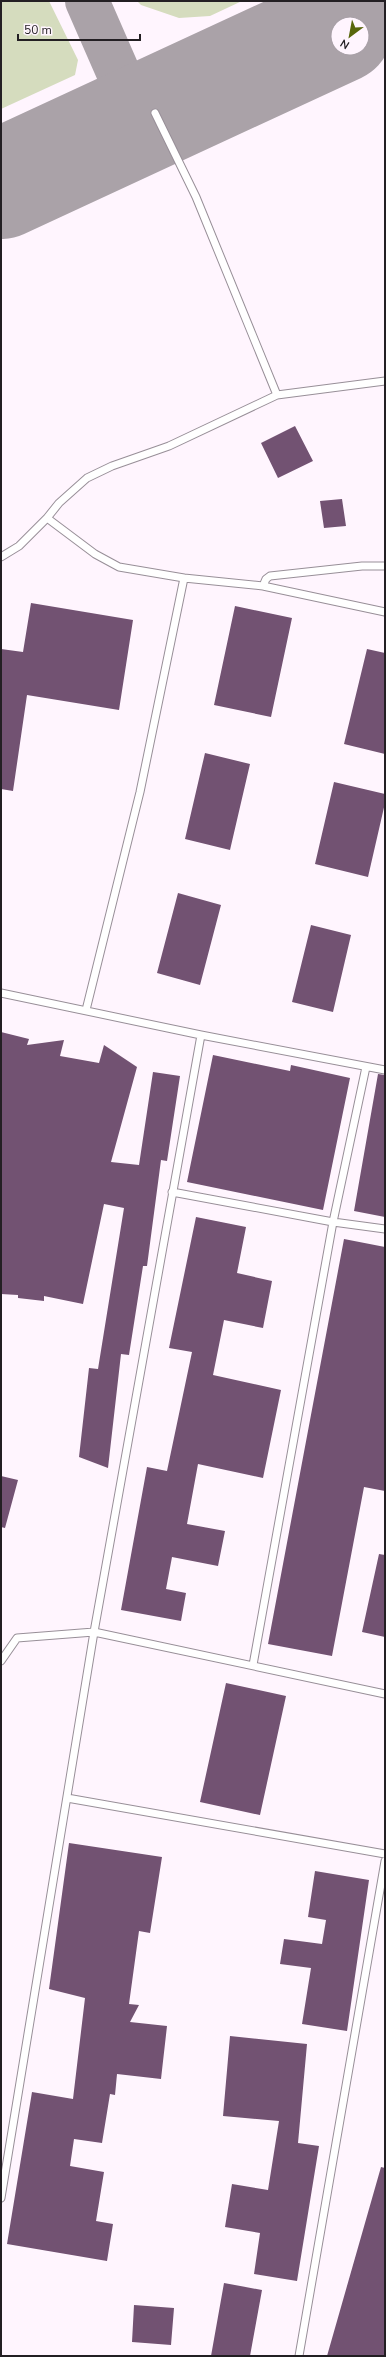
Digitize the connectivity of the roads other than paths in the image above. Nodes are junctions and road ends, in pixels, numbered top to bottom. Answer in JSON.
{"nodes":[{"id":1,"x":155,"y":113,"type":"dead end"},
{"id":2,"x":385,"y":380,"type":"edge"},
{"id":3,"x":277,"y":395,"type":"junction"},
{"id":4,"x":47,"y":518,"type":"junction"},
{"id":5,"x":1,"y":557,"type":"edge"},
{"id":6,"x":385,"y":566,"type":"edge"},
{"id":7,"x":184,"y":578,"type":"junction"},
{"id":8,"x":263,"y":586,"type":"junction"},
{"id":9,"x":385,"y":612,"type":"edge"},
{"id":10,"x":1,"y":993,"type":"edge"},
{"id":11,"x":86,"y":1010,"type":"junction"},
{"id":12,"x":201,"y":1035,"type":"junction"},
{"id":13,"x":366,"y":1067,"type":"junction"},
{"id":14,"x":385,"y":1067,"type":"edge"},
{"id":15,"x":172,"y":1192,"type":"junction"},
{"id":16,"x":333,"y":1222,"type":"junction"},
{"id":17,"x":385,"y":1229,"type":"edge"},
{"id":18,"x":94,"y":1632,"type":"junction"},
{"id":19,"x":1,"y":1661,"type":"edge"},
{"id":20,"x":253,"y":1665,"type":"junction"},
{"id":21,"x":385,"y":1694,"type":"edge"},
{"id":22,"x":67,"y":1798,"type":"junction"},
{"id":23,"x":385,"y":1854,"type":"edge"},
{"id":24,"x":385,"y":1862,"type":"edge"},
{"id":25,"x":1,"y":2198,"type":"edge"},
{"id":26,"x":299,"y":2356,"type":"edge"}],
"edges":[{"from":1,"to":3,"type":"lane"},
{"from":2,"to":3,"type":"lane"},
{"from":3,"to":4,"type":"lane"},
{"from":4,"to":5,"type":"lane"},
{"from":4,"to":7,"type":"lane"},
{"from":6,"to":8,"type":"lane"},
{"from":7,"to":8,"type":"lane"},
{"from":7,"to":11,"type":"lane"},
{"from":8,"to":9,"type":"lane"},
{"from":10,"to":11,"type":"lane"},
{"from":11,"to":12,"type":"lane"},
{"from":12,"to":13,"type":"lane"},
{"from":12,"to":15,"type":"lane"},
{"from":13,"to":14,"type":"lane"},
{"from":13,"to":16,"type":"lane"},
{"from":15,"to":16,"type":"lane"},
{"from":15,"to":18,"type":"lane"},
{"from":16,"to":17,"type":"lane"},
{"from":16,"to":20,"type":"lane"},
{"from":18,"to":19,"type":"lane"},
{"from":18,"to":20,"type":"lane"},
{"from":18,"to":22,"type":"lane"},
{"from":20,"to":21,"type":"lane"},
{"from":22,"to":23,"type":"lane"},
{"from":22,"to":25,"type":"lane"},
{"from":24,"to":26,"type":"lane"}]}
